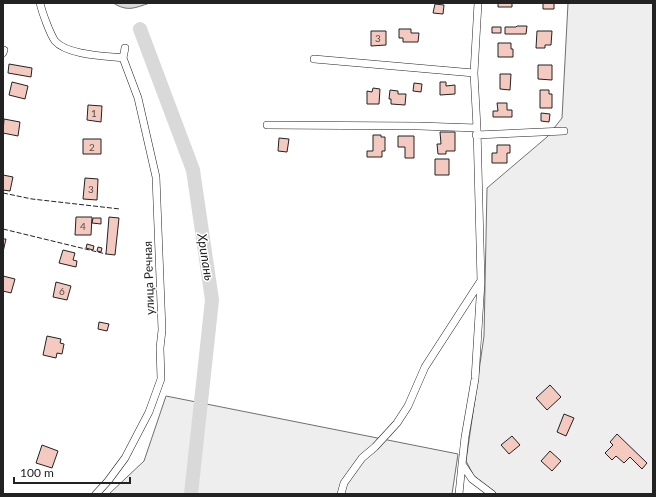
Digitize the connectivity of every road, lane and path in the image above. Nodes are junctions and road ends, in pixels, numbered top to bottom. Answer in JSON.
{"nodes":[{"id":1,"x":40,"y":3,"type":"edge"},
{"id":2,"x":478,"y":3,"type":"edge"},
{"id":3,"x":125,"y":48,"type":"dead end"},
{"id":4,"x":123,"y":58,"type":"junction"},
{"id":5,"x":314,"y":59,"type":"dead end"},
{"id":6,"x":474,"y":73,"type":"junction"},
{"id":7,"x":266,"y":125,"type":"dead end"},
{"id":8,"x":476,"y":131,"type":"junction"},
{"id":9,"x":564,"y":131,"type":"dead end"},
{"id":10,"x":481,"y":282,"type":"junction"},
{"id":11,"x":462,"y":464,"type":"junction"},
{"id":12,"x":96,"y":494,"type":"edge"},
{"id":13,"x":341,"y":494,"type":"edge"},
{"id":14,"x":459,"y":494,"type":"edge"},
{"id":15,"x":492,"y":494,"type":"edge"}],
"edges":[{"from":1,"to":4,"type":"street"},
{"from":2,"to":6,"type":"street"},
{"from":3,"to":4,"type":"street"},
{"from":4,"to":12,"type":"street","name":"улица Речная"},
{"from":5,"to":6,"type":"street"},
{"from":6,"to":8,"type":"street"},
{"from":7,"to":8,"type":"street"},
{"from":8,"to":9,"type":"street"},
{"from":8,"to":10,"type":"street"},
{"from":10,"to":11,"type":"street"},
{"from":10,"to":13,"type":"street"},
{"from":11,"to":14,"type":"street"},
{"from":11,"to":15,"type":"street"}]}
